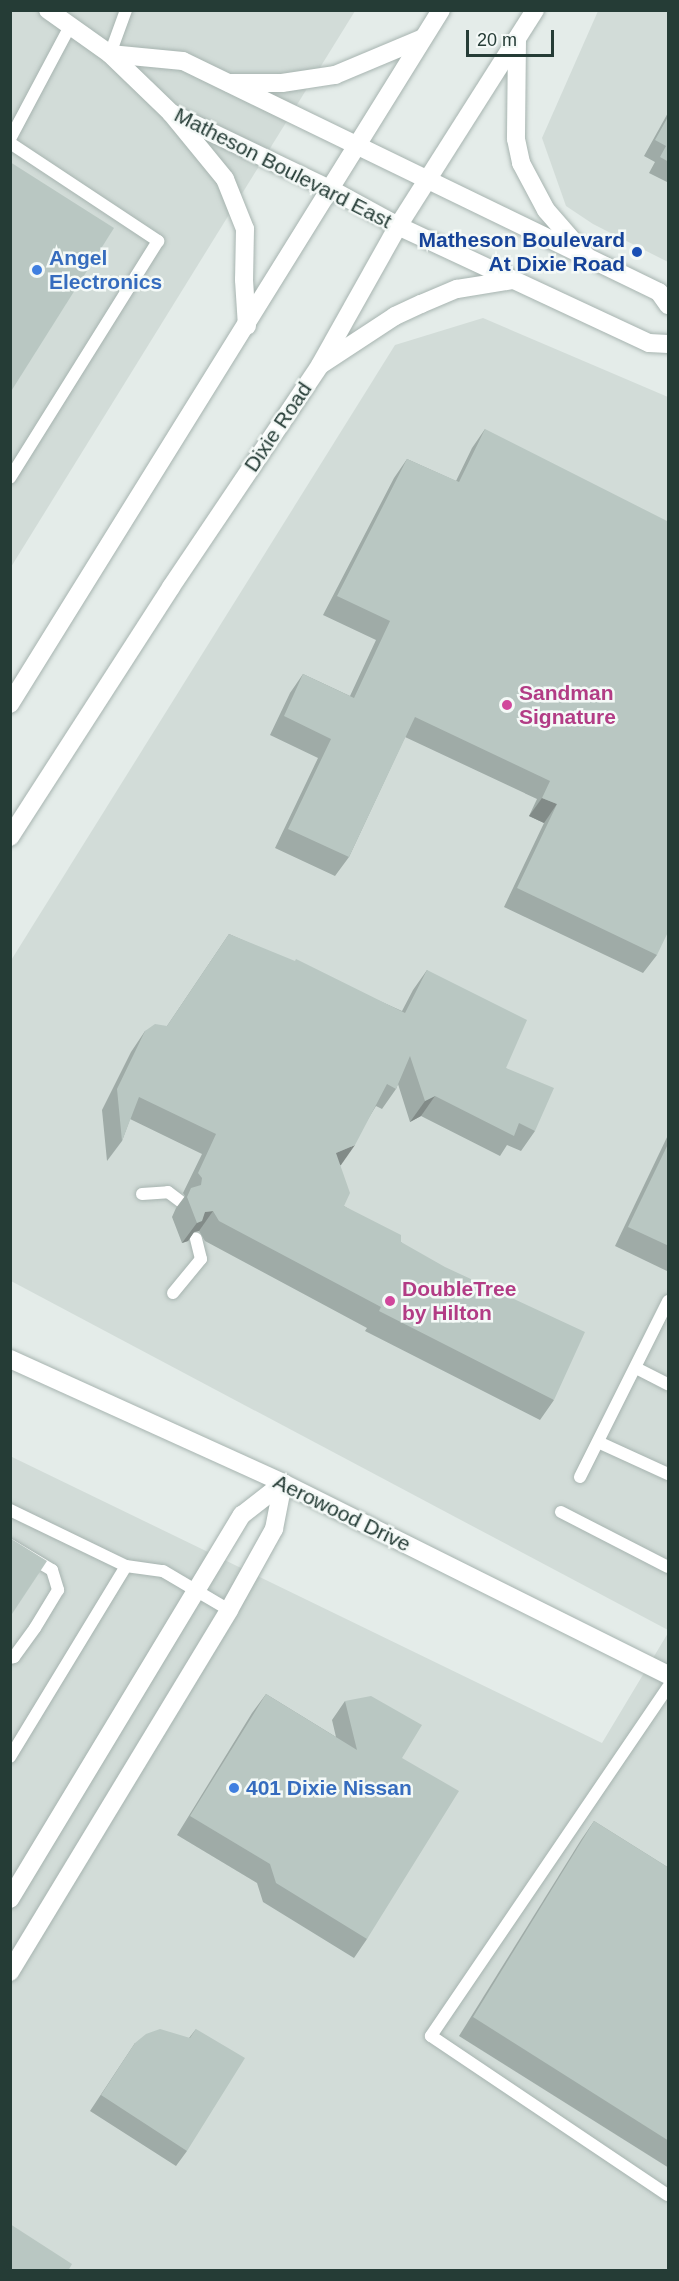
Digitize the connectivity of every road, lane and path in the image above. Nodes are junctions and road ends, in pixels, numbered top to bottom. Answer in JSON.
{"nodes":[{"id":1,"x":48,"y":10,"type":"edge"},
{"id":2,"x":126,"y":10,"type":"edge"},
{"id":3,"x":441,"y":10,"type":"edge"},
{"id":4,"x":535,"y":10,"type":"edge"},
{"id":5,"x":70,"y":26,"type":"junction"},
{"id":6,"x":423,"y":38,"type":"junction"},
{"id":7,"x":517,"y":39,"type":"junction"},
{"id":8,"x":110,"y":54,"type":"junction"},
{"id":9,"x":229,"y":83,"type":"junction"},
{"id":10,"x":171,"y":113,"type":"junction"},
{"id":11,"x":10,"y":139,"type":"edge"},
{"id":12,"x":10,"y":143,"type":"edge"},
{"id":13,"x":359,"y":145,"type":"junction"},
{"id":14,"x":428,"y":180,"type":"junction"},
{"id":15,"x":332,"y":190,"type":"junction"},
{"id":16,"x":398,"y":226,"type":"junction"},
{"id":17,"x":587,"y":257,"type":"junction"},
{"id":18,"x":513,"y":280,"type":"junction"},
{"id":19,"x":669,"y":305,"type":"edge"},
{"id":20,"x":247,"y":326,"type":"junction"},
{"id":21,"x":669,"y":344,"type":"edge"},
{"id":22,"x":320,"y":365,"type":"junction"},
{"id":23,"x":10,"y":478,"type":"edge"},
{"id":24,"x":10,"y":704,"type":"edge"},
{"id":25,"x":10,"y":837,"type":"edge"},
{"id":26,"x":142,"y":1194,"type":"dead end"},
{"id":27,"x":180,"y":1201,"type":"dead end"},
{"id":28,"x":196,"y":1239,"type":"edge"},
{"id":29,"x":173,"y":1293,"type":"dead end"},
{"id":30,"x":669,"y":1301,"type":"edge"},
{"id":31,"x":10,"y":1359,"type":"edge"},
{"id":32,"x":636,"y":1368,"type":"junction"},
{"id":33,"x":669,"y":1384,"type":"edge"},
{"id":34,"x":598,"y":1442,"type":"junction"},
{"id":35,"x":669,"y":1474,"type":"edge"},
{"id":36,"x":580,"y":1477,"type":"dead end"},
{"id":37,"x":283,"y":1483,"type":"junction"},
{"id":38,"x":10,"y":1510,"type":"edge"},
{"id":39,"x":561,"y":1512,"type":"dead end"},
{"id":40,"x":10,"y":1545,"type":"edge"},
{"id":41,"x":126,"y":1566,"type":"junction"},
{"id":42,"x":669,"y":1567,"type":"edge"},
{"id":43,"x":196,"y":1593,"type":"junction"},
{"id":44,"x":229,"y":1610,"type":"junction"},
{"id":45,"x":10,"y":1658,"type":"edge"},
{"id":46,"x":669,"y":1675,"type":"edge"},
{"id":47,"x":669,"y":1687,"type":"edge"},
{"id":48,"x":10,"y":1757,"type":"edge"},
{"id":49,"x":10,"y":1899,"type":"edge"},
{"id":50,"x":10,"y":1972,"type":"edge"},
{"id":51,"x":669,"y":2195,"type":"edge"}],
"edges":[{"from":1,"to":5,"type":"street","name":"Matheson Boulevard East"},
{"from":2,"to":8,"type":"lane"},
{"from":3,"to":6,"type":"street"},
{"from":4,"to":7,"type":"street","name":"Dixie Road"},
{"from":5,"to":8,"type":"street","name":"Matheson Boulevard East"},
{"from":5,"to":11,"type":"lane"},
{"from":6,"to":9,"type":"street"},
{"from":6,"to":13,"type":"street"},
{"from":7,"to":14,"type":"street","name":"Dixie Road"},
{"from":7,"to":17,"type":"street"},
{"from":8,"to":9,"type":"street","name":"Matheson Boulevard East"},
{"from":8,"to":10,"type":"street","name":"Matheson Boulevard East"},
{"from":9,"to":13,"type":"street","name":"Matheson Boulevard East"},
{"from":10,"to":15,"type":"street","name":"Matheson Boulevard East"},
{"from":10,"to":20,"type":"street"},
{"from":12,"to":23,"type":"lane"},
{"from":13,"to":14,"type":"street","name":"Matheson Boulevard East"},
{"from":13,"to":15,"type":"street"},
{"from":14,"to":16,"type":"street","name":"Dixie Road"},
{"from":14,"to":17,"type":"street","name":"Matheson Boulevard East"},
{"from":15,"to":16,"type":"street","name":"Matheson Boulevard East"},
{"from":15,"to":20,"type":"street"},
{"from":16,"to":18,"type":"street","name":"Matheson Boulevard East"},
{"from":16,"to":22,"type":"street","name":"Dixie Road"},
{"from":17,"to":19,"type":"street","name":"Matheson Boulevard East"},
{"from":18,"to":21,"type":"street","name":"Matheson Boulevard East"},
{"from":18,"to":22,"type":"street"},
{"from":20,"to":24,"type":"street"},
{"from":22,"to":25,"type":"street","name":"Dixie Road"},
{"from":26,"to":27,"type":"lane"},
{"from":28,"to":29,"type":"lane"},
{"from":30,"to":32,"type":"lane"},
{"from":31,"to":37,"type":"street","name":"Aerowood Drive"},
{"from":32,"to":33,"type":"lane"},
{"from":32,"to":34,"type":"lane"},
{"from":34,"to":35,"type":"lane"},
{"from":34,"to":36,"type":"lane"},
{"from":37,"to":43,"type":"street"},
{"from":37,"to":44,"type":"street"},
{"from":37,"to":46,"type":"street","name":"Aerowood Drive"},
{"from":38,"to":41,"type":"lane"},
{"from":39,"to":42,"type":"lane"},
{"from":40,"to":45,"type":"lane"},
{"from":41,"to":43,"type":"lane"},
{"from":41,"to":48,"type":"lane"},
{"from":43,"to":44,"type":"lane"},
{"from":43,"to":49,"type":"street"},
{"from":44,"to":50,"type":"street"},
{"from":47,"to":51,"type":"lane"}]}
